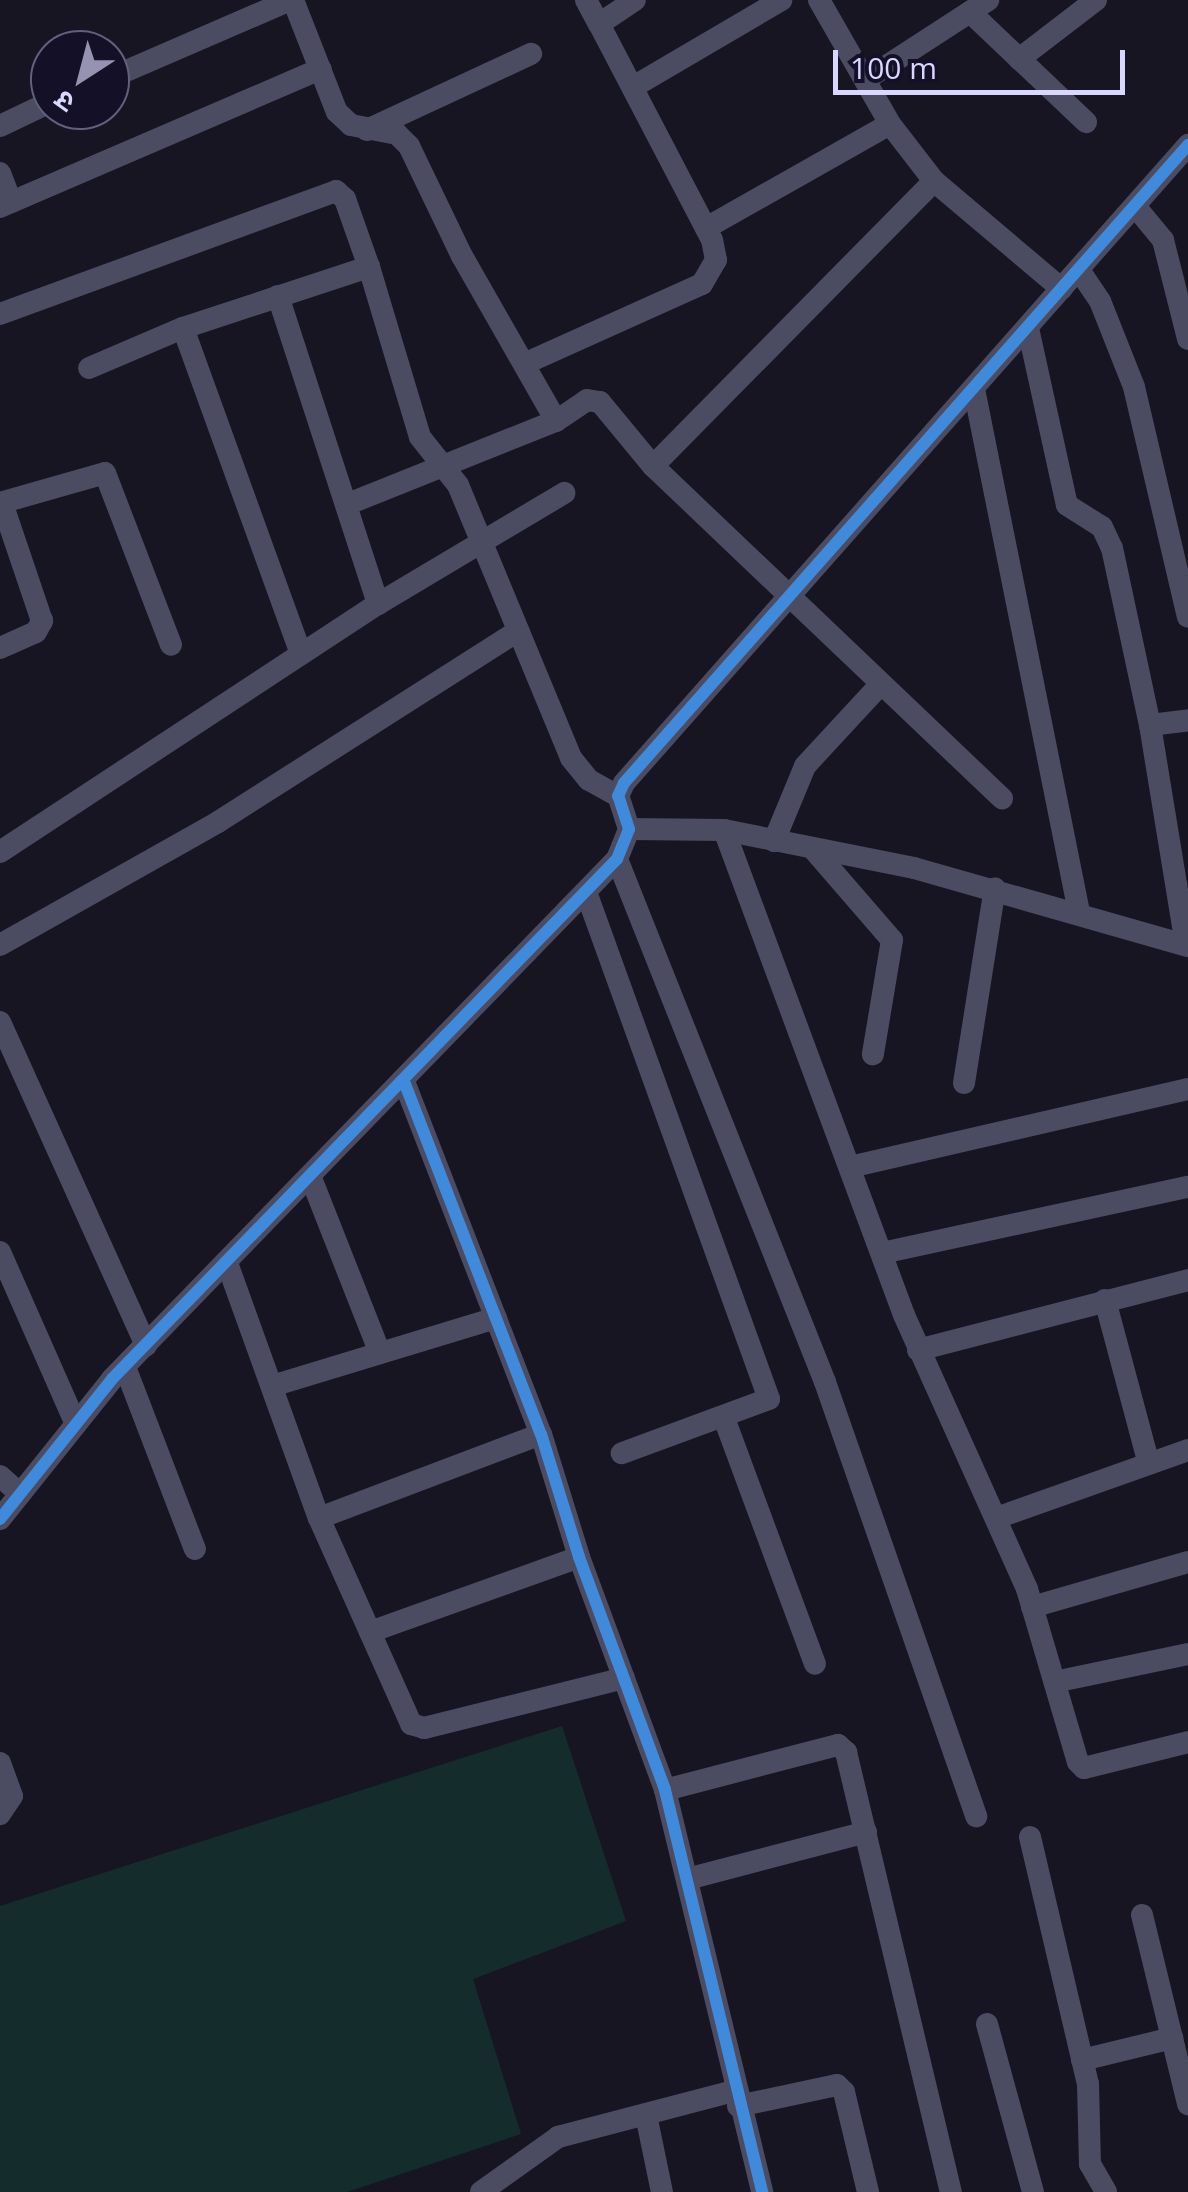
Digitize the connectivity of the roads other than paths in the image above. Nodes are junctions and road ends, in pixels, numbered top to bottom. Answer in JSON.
{"nodes":[{"id":1,"x":291,"y":0,"type":"edge"},
{"id":2,"x":586,"y":0,"type":"edge"},
{"id":3,"x":634,"y":0,"type":"edge"},
{"id":4,"x":781,"y":0,"type":"edge"},
{"id":5,"x":819,"y":0,"type":"edge"},
{"id":6,"x":1096,"y":0,"type":"edge"},
{"id":7,"x":979,"y":6,"type":"edge"},
{"id":8,"x":599,"y":24,"type":"junction"},
{"id":9,"x":531,"y":54,"type":"dead end"},
{"id":10,"x":1019,"y":59,"type":"junction"},
{"id":11,"x":130,"y":69,"type":"edge"},
{"id":12,"x":321,"y":69,"type":"junction"},
{"id":13,"x":865,"y":80,"type":"junction"},
{"id":14,"x":632,"y":87,"type":"junction"},
{"id":15,"x":30,"y":112,"type":"edge"},
{"id":16,"x":1086,"y":122,"type":"dead end"},
{"id":17,"x":890,"y":124,"type":"junction"},
{"id":18,"x":0,"y":126,"type":"edge"},
{"id":19,"x":367,"y":130,"type":"junction"},
{"id":20,"x":1188,"y":145,"type":"edge"},
{"id":21,"x":0,"y":172,"type":"edge"},
{"id":22,"x":934,"y":181,"type":"junction"},
{"id":23,"x":5,"y":204,"type":"edge"},
{"id":24,"x":1135,"y":206,"type":"junction"},
{"id":25,"x":706,"y":228,"type":"junction"},
{"id":26,"x":369,"y":267,"type":"junction"},
{"id":27,"x":1079,"y":270,"type":"junction"},
{"id":28,"x":1062,"y":289,"type":"junction"},
{"id":29,"x":278,"y":296,"type":"junction"},
{"id":30,"x":0,"y":314,"type":"edge"},
{"id":31,"x":184,"y":328,"type":"junction"},
{"id":32,"x":1028,"y":328,"type":"junction"},
{"id":33,"x":1188,"y":339,"type":"edge"},
{"id":34,"x":524,"y":364,"type":"junction"},
{"id":35,"x":89,"y":368,"type":"dead end"},
{"id":36,"x":974,"y":389,"type":"junction"},
{"id":37,"x":556,"y":420,"type":"junction"},
{"id":38,"x":653,"y":466,"type":"junction"},
{"id":39,"x":448,"y":467,"type":"junction"},
{"id":40,"x":564,"y":493,"type":"dead end"},
{"id":41,"x":1,"y":503,"type":"edge"},
{"id":42,"x":348,"y":504,"type":"junction"},
{"id":43,"x":482,"y":538,"type":"junction"},
{"id":44,"x":788,"y":598,"type":"junction"},
{"id":45,"x":378,"y":604,"type":"junction"},
{"id":46,"x":1188,"y":618,"type":"edge"},
{"id":47,"x":518,"y":631,"type":"junction"},
{"id":48,"x":171,"y":645,"type":"dead end"},
{"id":49,"x":0,"y":648,"type":"edge"},
{"id":50,"x":301,"y":654,"type":"junction"},
{"id":51,"x":881,"y":684,"type":"junction"},
{"id":52,"x":1188,"y":720,"type":"edge"},
{"id":53,"x":1150,"y":725,"type":"junction"},
{"id":54,"x":618,"y":796,"type":"junction"},
{"id":55,"x":1002,"y":798,"type":"dead end"},
{"id":56,"x":629,"y":829,"type":"junction"},
{"id":57,"x":724,"y":830,"type":"junction"},
{"id":58,"x":774,"y":840,"type":"junction"},
{"id":59,"x":814,"y":850,"type":"junction"},
{"id":60,"x":0,"y":852,"type":"edge"},
{"id":61,"x":617,"y":859,"type":"junction"},
{"id":62,"x":995,"y":888,"type":"junction"},
{"id":63,"x":586,"y":892,"type":"junction"},
{"id":64,"x":1079,"y":912,"type":"junction"},
{"id":65,"x":0,"y":945,"type":"edge"},
{"id":66,"x":1187,"y":946,"type":"edge"},
{"id":67,"x":0,"y":1022,"type":"edge"},
{"id":68,"x":872,"y":1054,"type":"dead end"},
{"id":69,"x":964,"y":1083,"type":"dead end"},
{"id":70,"x":405,"y":1084,"type":"junction"},
{"id":71,"x":1188,"y":1089,"type":"edge"},
{"id":72,"x":850,"y":1166,"type":"junction"},
{"id":73,"x":312,"y":1178,"type":"junction"},
{"id":74,"x":1188,"y":1187,"type":"edge"},
{"id":75,"x":0,"y":1252,"type":"edge"},
{"id":76,"x":882,"y":1253,"type":"junction"},
{"id":77,"x":227,"y":1263,"type":"junction"},
{"id":78,"x":1188,"y":1280,"type":"edge"},
{"id":79,"x":1105,"y":1300,"type":"junction"},
{"id":80,"x":496,"y":1318,"type":"junction"},
{"id":81,"x":146,"y":1346,"type":"junction"},
{"id":82,"x":918,"y":1350,"type":"junction"},
{"id":83,"x":380,"y":1354,"type":"junction"},
{"id":84,"x":125,"y":1367,"type":"junction"},
{"id":85,"x":272,"y":1386,"type":"junction"},
{"id":86,"x":724,"y":1418,"type":"junction"},
{"id":87,"x":76,"y":1424,"type":"junction"},
{"id":88,"x":541,"y":1434,"type":"junction"},
{"id":89,"x":1188,"y":1450,"type":"edge"},
{"id":90,"x":622,"y":1454,"type":"dead end"},
{"id":91,"x":1148,"y":1461,"type":"junction"},
{"id":92,"x":0,"y":1476,"type":"edge"},
{"id":93,"x":20,"y":1494,"type":"junction"},
{"id":94,"x":999,"y":1517,"type":"junction"},
{"id":95,"x":320,"y":1518,"type":"junction"},
{"id":96,"x":0,"y":1519,"type":"edge"},
{"id":97,"x":196,"y":1549,"type":"dead end"},
{"id":98,"x":579,"y":1557,"type":"junction"},
{"id":99,"x":1188,"y":1562,"type":"edge"},
{"id":100,"x":1032,"y":1607,"type":"junction"},
{"id":101,"x":370,"y":1632,"type":"junction"},
{"id":102,"x":1188,"y":1654,"type":"edge"},
{"id":103,"x":815,"y":1664,"type":"dead end"},
{"id":104,"x":624,"y":1678,"type":"junction"},
{"id":105,"x":1059,"y":1682,"type":"junction"},
{"id":106,"x":1188,"y":1742,"type":"edge"},
{"id":107,"x":0,"y":1764,"type":"edge"},
{"id":108,"x":665,"y":1790,"type":"junction"},
{"id":109,"x":0,"y":1814,"type":"edge"},
{"id":110,"x":976,"y":1816,"type":"dead end"},
{"id":111,"x":866,"y":1832,"type":"junction"},
{"id":112,"x":1030,"y":1837,"type":"dead end"},
{"id":113,"x":691,"y":1878,"type":"junction"},
{"id":114,"x":1142,"y":1915,"type":"dead end"},
{"id":115,"x":987,"y":2024,"type":"dead end"},
{"id":116,"x":1172,"y":2038,"type":"junction"},
{"id":117,"x":1082,"y":2060,"type":"junction"},
{"id":118,"x":736,"y":2098,"type":"junction"},
{"id":119,"x":1188,"y":2104,"type":"edge"},
{"id":120,"x":646,"y":2115,"type":"junction"},
{"id":121,"x":481,"y":2192,"type":"edge"},
{"id":122,"x":662,"y":2192,"type":"edge"},
{"id":123,"x":762,"y":2192,"type":"edge"},
{"id":124,"x":868,"y":2192,"type":"edge"},
{"id":125,"x":951,"y":2192,"type":"edge"},
{"id":126,"x":1033,"y":2192,"type":"edge"},
{"id":127,"x":1106,"y":2192,"type":"edge"}],
"edges":[{"from":1,"to":11,"type":"street"},
{"from":1,"to":12,"type":"street"},
{"from":2,"to":8,"type":"street"},
{"from":3,"to":8,"type":"street"},
{"from":4,"to":14,"type":"street"},
{"from":5,"to":13,"type":"street"},
{"from":6,"to":10,"type":"street"},
{"from":7,"to":10,"type":"street"},
{"from":7,"to":13,"type":"street"},
{"from":8,"to":14,"type":"street"},
{"from":9,"to":19,"type":"street"},
{"from":10,"to":16,"type":"street"},
{"from":12,"to":19,"type":"street"},
{"from":12,"to":23,"type":"street"},
{"from":13,"to":17,"type":"street"},
{"from":14,"to":25,"type":"street"},
{"from":15,"to":18,"type":"street"},
{"from":17,"to":22,"type":"street"},
{"from":17,"to":25,"type":"street"},
{"from":19,"to":34,"type":"street"},
{"from":20,"to":24,"type":"street"},
{"from":21,"to":23,"type":"street"},
{"from":22,"to":28,"type":"street"},
{"from":22,"to":38,"type":"street"},
{"from":24,"to":27,"type":"street"},
{"from":24,"to":33,"type":"street"},
{"from":25,"to":34,"type":"street"},
{"from":26,"to":29,"type":"street"},
{"from":26,"to":30,"type":"street"},
{"from":26,"to":39,"type":"street"},
{"from":27,"to":28,"type":"street"},
{"from":27,"to":46,"type":"street"},
{"from":28,"to":32,"type":"street"},
{"from":29,"to":31,"type":"street"},
{"from":29,"to":42,"type":"street"},
{"from":31,"to":35,"type":"street"},
{"from":31,"to":50,"type":"street"},
{"from":32,"to":36,"type":"street"},
{"from":32,"to":53,"type":"street"},
{"from":34,"to":37,"type":"street"},
{"from":36,"to":44,"type":"street"},
{"from":36,"to":64,"type":"street"},
{"from":37,"to":38,"type":"street"},
{"from":37,"to":39,"type":"street"},
{"from":38,"to":44,"type":"street"},
{"from":39,"to":42,"type":"street"},
{"from":39,"to":43,"type":"street"},
{"from":40,"to":43,"type":"street"},
{"from":41,"to":48,"type":"street"},
{"from":41,"to":49,"type":"street"},
{"from":42,"to":45,"type":"street"},
{"from":43,"to":45,"type":"street"},
{"from":43,"to":47,"type":"street"},
{"from":44,"to":51,"type":"street"},
{"from":44,"to":54,"type":"street"},
{"from":45,"to":50,"type":"street"},
{"from":47,"to":54,"type":"street"},
{"from":47,"to":65,"type":"street"},
{"from":50,"to":60,"type":"street"},
{"from":51,"to":55,"type":"street"},
{"from":51,"to":58,"type":"street"},
{"from":52,"to":53,"type":"street"},
{"from":53,"to":66,"type":"street"},
{"from":54,"to":56,"type":"street"},
{"from":56,"to":57,"type":"street"},
{"from":56,"to":61,"type":"street"},
{"from":57,"to":58,"type":"street"},
{"from":57,"to":72,"type":"street"},
{"from":58,"to":59,"type":"street"},
{"from":59,"to":62,"type":"street"},
{"from":59,"to":68,"type":"street"},
{"from":61,"to":63,"type":"street"},
{"from":61,"to":110,"type":"street"},
{"from":62,"to":64,"type":"street"},
{"from":62,"to":69,"type":"street"},
{"from":63,"to":70,"type":"street"},
{"from":63,"to":86,"type":"street"},
{"from":64,"to":66,"type":"street"},
{"from":67,"to":81,"type":"street"},
{"from":70,"to":73,"type":"street"},
{"from":70,"to":80,"type":"street"},
{"from":71,"to":72,"type":"street"},
{"from":72,"to":76,"type":"street"},
{"from":73,"to":77,"type":"street"},
{"from":73,"to":83,"type":"street"},
{"from":74,"to":76,"type":"street"},
{"from":75,"to":87,"type":"street"},
{"from":76,"to":82,"type":"street"},
{"from":77,"to":81,"type":"street"},
{"from":77,"to":85,"type":"street"},
{"from":78,"to":79,"type":"street"},
{"from":79,"to":82,"type":"street"},
{"from":79,"to":91,"type":"street"},
{"from":80,"to":83,"type":"street"},
{"from":80,"to":88,"type":"street"},
{"from":81,"to":84,"type":"street"},
{"from":82,"to":94,"type":"street"},
{"from":83,"to":85,"type":"street"},
{"from":84,"to":87,"type":"street"},
{"from":84,"to":97,"type":"street"},
{"from":85,"to":95,"type":"street"},
{"from":86,"to":90,"type":"street"},
{"from":86,"to":103,"type":"street"},
{"from":87,"to":93,"type":"street"},
{"from":88,"to":95,"type":"street"},
{"from":88,"to":98,"type":"street"},
{"from":89,"to":91,"type":"street"},
{"from":91,"to":94,"type":"street"},
{"from":92,"to":93,"type":"street"},
{"from":93,"to":96,"type":"street"},
{"from":94,"to":100,"type":"street"},
{"from":95,"to":101,"type":"street"},
{"from":98,"to":101,"type":"street"},
{"from":98,"to":104,"type":"street"},
{"from":99,"to":100,"type":"street"},
{"from":100,"to":105,"type":"street"},
{"from":101,"to":104,"type":"street"},
{"from":102,"to":105,"type":"street"},
{"from":104,"to":108,"type":"street"},
{"from":105,"to":106,"type":"street"},
{"from":107,"to":109,"type":"street"},
{"from":108,"to":111,"type":"street"},
{"from":108,"to":113,"type":"street"},
{"from":111,"to":113,"type":"street"},
{"from":111,"to":125,"type":"street"},
{"from":112,"to":117,"type":"street"},
{"from":113,"to":118,"type":"street"},
{"from":114,"to":116,"type":"street"},
{"from":115,"to":126,"type":"street"},
{"from":116,"to":117,"type":"street"},
{"from":116,"to":119,"type":"street"},
{"from":117,"to":127,"type":"street"},
{"from":118,"to":120,"type":"street"},
{"from":118,"to":123,"type":"street"},
{"from":118,"to":124,"type":"street"},
{"from":120,"to":121,"type":"street"},
{"from":120,"to":122,"type":"street"}]}
